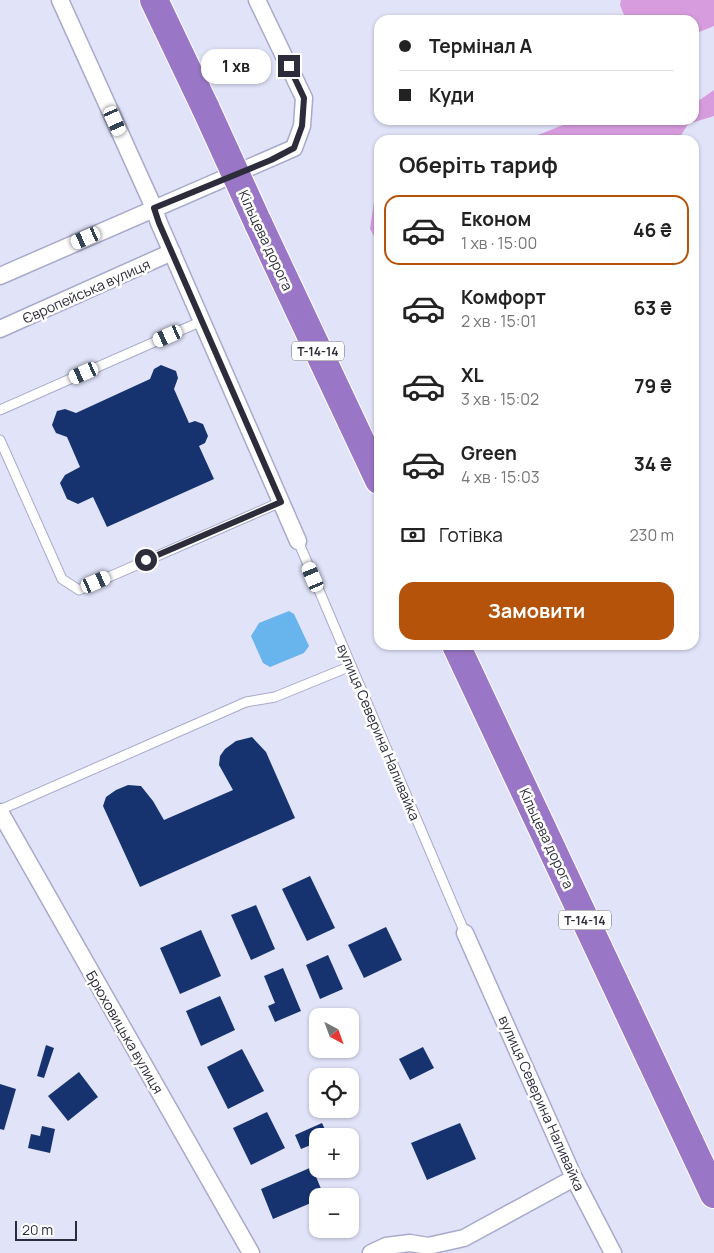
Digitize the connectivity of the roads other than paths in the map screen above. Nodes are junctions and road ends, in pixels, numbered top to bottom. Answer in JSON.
{"nodes":[{"id":1,"x":60,"y":0,"type":"edge"},
{"id":2,"x":154,"y":0,"type":"edge"},
{"id":3,"x":258,"y":0,"type":"edge"},
{"id":4,"x":154,"y":208,"type":"junction"},
{"id":5,"x":172,"y":252,"type":"junction"},
{"id":6,"x":0,"y":276,"type":"edge"},
{"id":7,"x":202,"y":321,"type":"junction"},
{"id":8,"x":0,"y":329,"type":"edge"},
{"id":9,"x":0,"y":410,"type":"edge"},
{"id":10,"x":0,"y":440,"type":"edge"},
{"id":11,"x":374,"y":469,"type":"edge"},
{"id":12,"x":281,"y":502,"type":"junction"},
{"id":13,"x":298,"y":541,"type":"joint"},
{"id":14,"x":458,"y":650,"type":"edge"},
{"id":15,"x":351,"y":666,"type":"junction"},
{"id":16,"x":0,"y":811,"type":"edge"},
{"id":17,"x":465,"y":933,"type":"joint"},
{"id":18,"x":574,"y":1178,"type":"junction"},
{"id":19,"x":714,"y":1194,"type":"edge"},
{"id":20,"x":251,"y":1253,"type":"edge"},
{"id":21,"x":372,"y":1253,"type":"edge"},
{"id":22,"x":613,"y":1253,"type":"edge"}],
"edges":[{"from":1,"to":4,"type":"street","name":"вулиця Северина Наливайка"},
{"from":2,"to":11,"type":"highway","name":"Кільцева дорога","number":"Т-14-14","bridge":true},
{"from":3,"to":4,"type":"street"},
{"from":4,"to":5,"type":"street","name":"вулиця Северина Наливайка"},
{"from":4,"to":6,"type":"street"},
{"from":5,"to":7,"type":"street","name":"вулиця Северина Наливайка"},
{"from":5,"to":8,"type":"street","name":"Європейська вулиця"},
{"from":7,"to":9,"type":"lane"},
{"from":7,"to":12,"type":"street","name":"вулиця Северина Наливайка"},
{"from":10,"to":12,"type":"lane"},
{"from":12,"to":13,"type":"street","name":"вулиця Северина Наливайка"},
{"from":13,"to":15,"type":"lane","name":"вулиця Северина Наливайка"},
{"from":14,"to":19,"type":"highway","name":"Кільцева дорога","number":"Т-14-14"},
{"from":15,"to":16,"type":"lane"},
{"from":15,"to":17,"type":"lane","name":"вулиця Северина Наливайка"},
{"from":16,"to":20,"type":"street","name":"Брюховицька вулиця"},
{"from":17,"to":18,"type":"street","name":"вулиця Северина Наливайка"},
{"from":18,"to":21,"type":"street"},
{"from":18,"to":22,"type":"street","name":"вулиця Северина Наливайка"}]}
